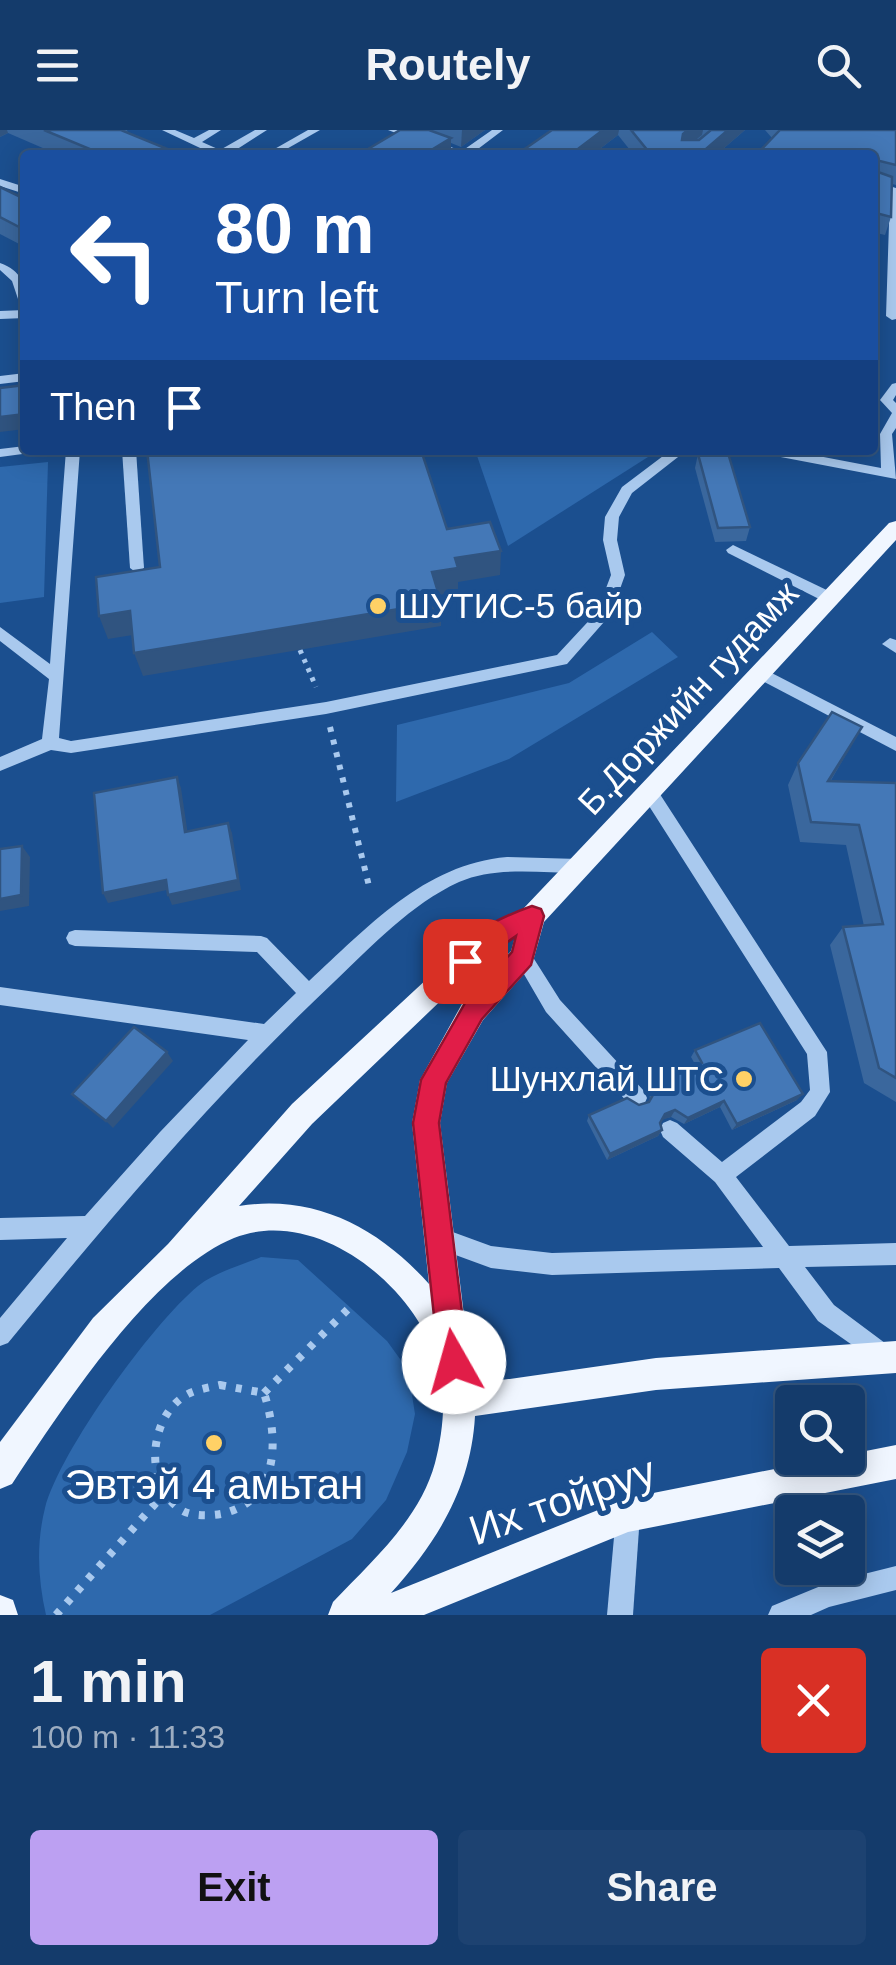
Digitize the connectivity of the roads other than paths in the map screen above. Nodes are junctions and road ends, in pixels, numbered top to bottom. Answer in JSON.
{"nodes":[{"id":1,"x":167,"y":130,"type":"edge"},
{"id":2,"x":216,"y":130,"type":"edge"},
{"id":3,"x":262,"y":130,"type":"edge"},
{"id":4,"x":315,"y":130,"type":"edge"},
{"id":5,"x":498,"y":130,"type":"edge"},
{"id":6,"x":398,"y":131,"type":"edge"},
{"id":7,"x":195,"y":142,"type":"junction"},
{"id":8,"x":212,"y":150,"type":"edge"},
{"id":9,"x":228,"y":150,"type":"edge"},
{"id":10,"x":278,"y":150,"type":"edge"},
{"id":11,"x":449,"y":150,"type":"edge"},
{"id":12,"x":470,"y":150,"type":"edge"},
{"id":13,"x":878,"y":186,"type":"edge"},
{"id":14,"x":894,"y":317,"type":"edge"},
{"id":15,"x":896,"y":387,"type":"edge"},
{"id":16,"x":896,"y":413,"type":"edge"},
{"id":17,"x":72,"y":455,"type":"edge"},
{"id":18,"x":129,"y":455,"type":"edge"},
{"id":19,"x":673,"y":455,"type":"edge"},
{"id":20,"x":791,"y":455,"type":"edge"},
{"id":21,"x":892,"y":474,"type":"edge"},
{"id":22,"x":896,"y":528,"type":"edge"},
{"id":23,"x":733,"y":550,"type":"dead end"},
{"id":24,"x":136,"y":568,"type":"edge"},
{"id":25,"x":830,"y":598,"type":"junction"},
{"id":26,"x":0,"y":633,"type":"edge"},
{"id":27,"x":758,"y":672,"type":"junction"},
{"id":28,"x":57,"y":676,"type":"junction"},
{"id":29,"x":892,"y":737,"type":"edge"},
{"id":30,"x":50,"y":743,"type":"junction"},
{"id":31,"x":0,"y":764,"type":"edge"},
{"id":32,"x":648,"y":790,"type":"junction"},
{"id":33,"x":579,"y":866,"type":"junction"},
{"id":34,"x":532,"y":916,"type":"junction"},
{"id":35,"x":75,"y":938,"type":"dead end"},
{"id":36,"x":522,"y":958,"type":"junction"},
{"id":37,"x":308,"y":993,"type":"junction"},
{"id":38,"x":0,"y":996,"type":"edge"},
{"id":39,"x":264,"y":1033,"type":"junction"},
{"id":40,"x":637,"y":1098,"type":"dead end"},
{"id":41,"x":670,"y":1130,"type":"dead end"},
{"id":42,"x":722,"y":1175,"type":"junction"},
{"id":43,"x":88,"y":1228,"type":"junction"},
{"id":44,"x":0,"y":1229,"type":"edge"},
{"id":45,"x":439,"y":1238,"type":"junction"},
{"id":46,"x":182,"y":1248,"type":"junction"},
{"id":47,"x":896,"y":1254,"type":"edge"},
{"id":48,"x":784,"y":1259,"type":"junction"},
{"id":49,"x":0,"y":1335,"type":"edge"},
{"id":50,"x":891,"y":1357,"type":"edge"},
{"id":51,"x":454,"y":1362,"type":"junction"},
{"id":52,"x":460,"y":1402,"type":"junction"},
{"id":53,"x":896,"y":1462,"type":"edge"},
{"id":54,"x":0,"y":1472,"type":"edge"},
{"id":55,"x":628,"y":1515,"type":"junction"},
{"id":56,"x":896,"y":1578,"type":"edge"},
{"id":57,"x":346,"y":1615,"type":"edge"},
{"id":58,"x":380,"y":1615,"type":"edge"},
{"id":59,"x":620,"y":1615,"type":"edge"},
{"id":60,"x":781,"y":1615,"type":"edge"}],
"edges":[{"from":1,"to":7,"type":"street"},
{"from":2,"to":7,"type":"street"},
{"from":3,"to":9,"type":"street"},
{"from":4,"to":10,"type":"street"},
{"from":5,"to":12,"type":"street"},
{"from":6,"to":11,"type":"street"},
{"from":7,"to":8,"type":"street"},
{"from":13,"to":14,"type":"street"},
{"from":15,"to":16,"type":"street"},
{"from":16,"to":21,"type":"street"},
{"from":17,"to":28,"type":"street"},
{"from":18,"to":24,"type":"street"},
{"from":19,"to":30,"type":"street"},
{"from":20,"to":21,"type":"street"},
{"from":22,"to":25,"type":"main road","name":"Б.Доржийн гудамж"},
{"from":23,"to":25,"type":"street"},
{"from":25,"to":27,"type":"main road","name":"Б.Доржийн гудамж"},
{"from":26,"to":28,"type":"street"},
{"from":27,"to":29,"type":"street"},
{"from":27,"to":32,"type":"main road","name":"Б.Доржийн гудамж"},
{"from":28,"to":30,"type":"street"},
{"from":30,"to":31,"type":"street"},
{"from":32,"to":33,"type":"main road","name":"Б.Доржийн гудамж"},
{"from":32,"to":42,"type":"street"},
{"from":33,"to":34,"type":"main road","name":"Б.Доржийн гудамж"},
{"from":33,"to":37,"type":"street"},
{"from":34,"to":36,"type":"main road"},
{"from":34,"to":46,"type":"main road"},
{"from":35,"to":37,"type":"street"},
{"from":36,"to":40,"type":"street"},
{"from":36,"to":45,"type":"main road"},
{"from":37,"to":39,"type":"street"},
{"from":38,"to":39,"type":"street"},
{"from":39,"to":43,"type":"street"},
{"from":41,"to":42,"type":"street"},
{"from":42,"to":48,"type":"street"},
{"from":43,"to":44,"type":"street"},
{"from":43,"to":49,"type":"street"},
{"from":45,"to":48,"type":"street"},
{"from":45,"to":51,"type":"main road"},
{"from":46,"to":51,"type":"main road"},
{"from":46,"to":54,"type":"main road"},
{"from":47,"to":48,"type":"street"},
{"from":48,"to":50,"type":"street"},
{"from":50,"to":52,"type":"main road"},
{"from":51,"to":52,"type":"main road"},
{"from":52,"to":57,"type":"main road"},
{"from":53,"to":55,"type":"main road","name":"Их тойруу"},
{"from":55,"to":58,"type":"main road","name":"Их тойруу"},
{"from":55,"to":59,"type":"street"},
{"from":56,"to":60,"type":"street"}]}
